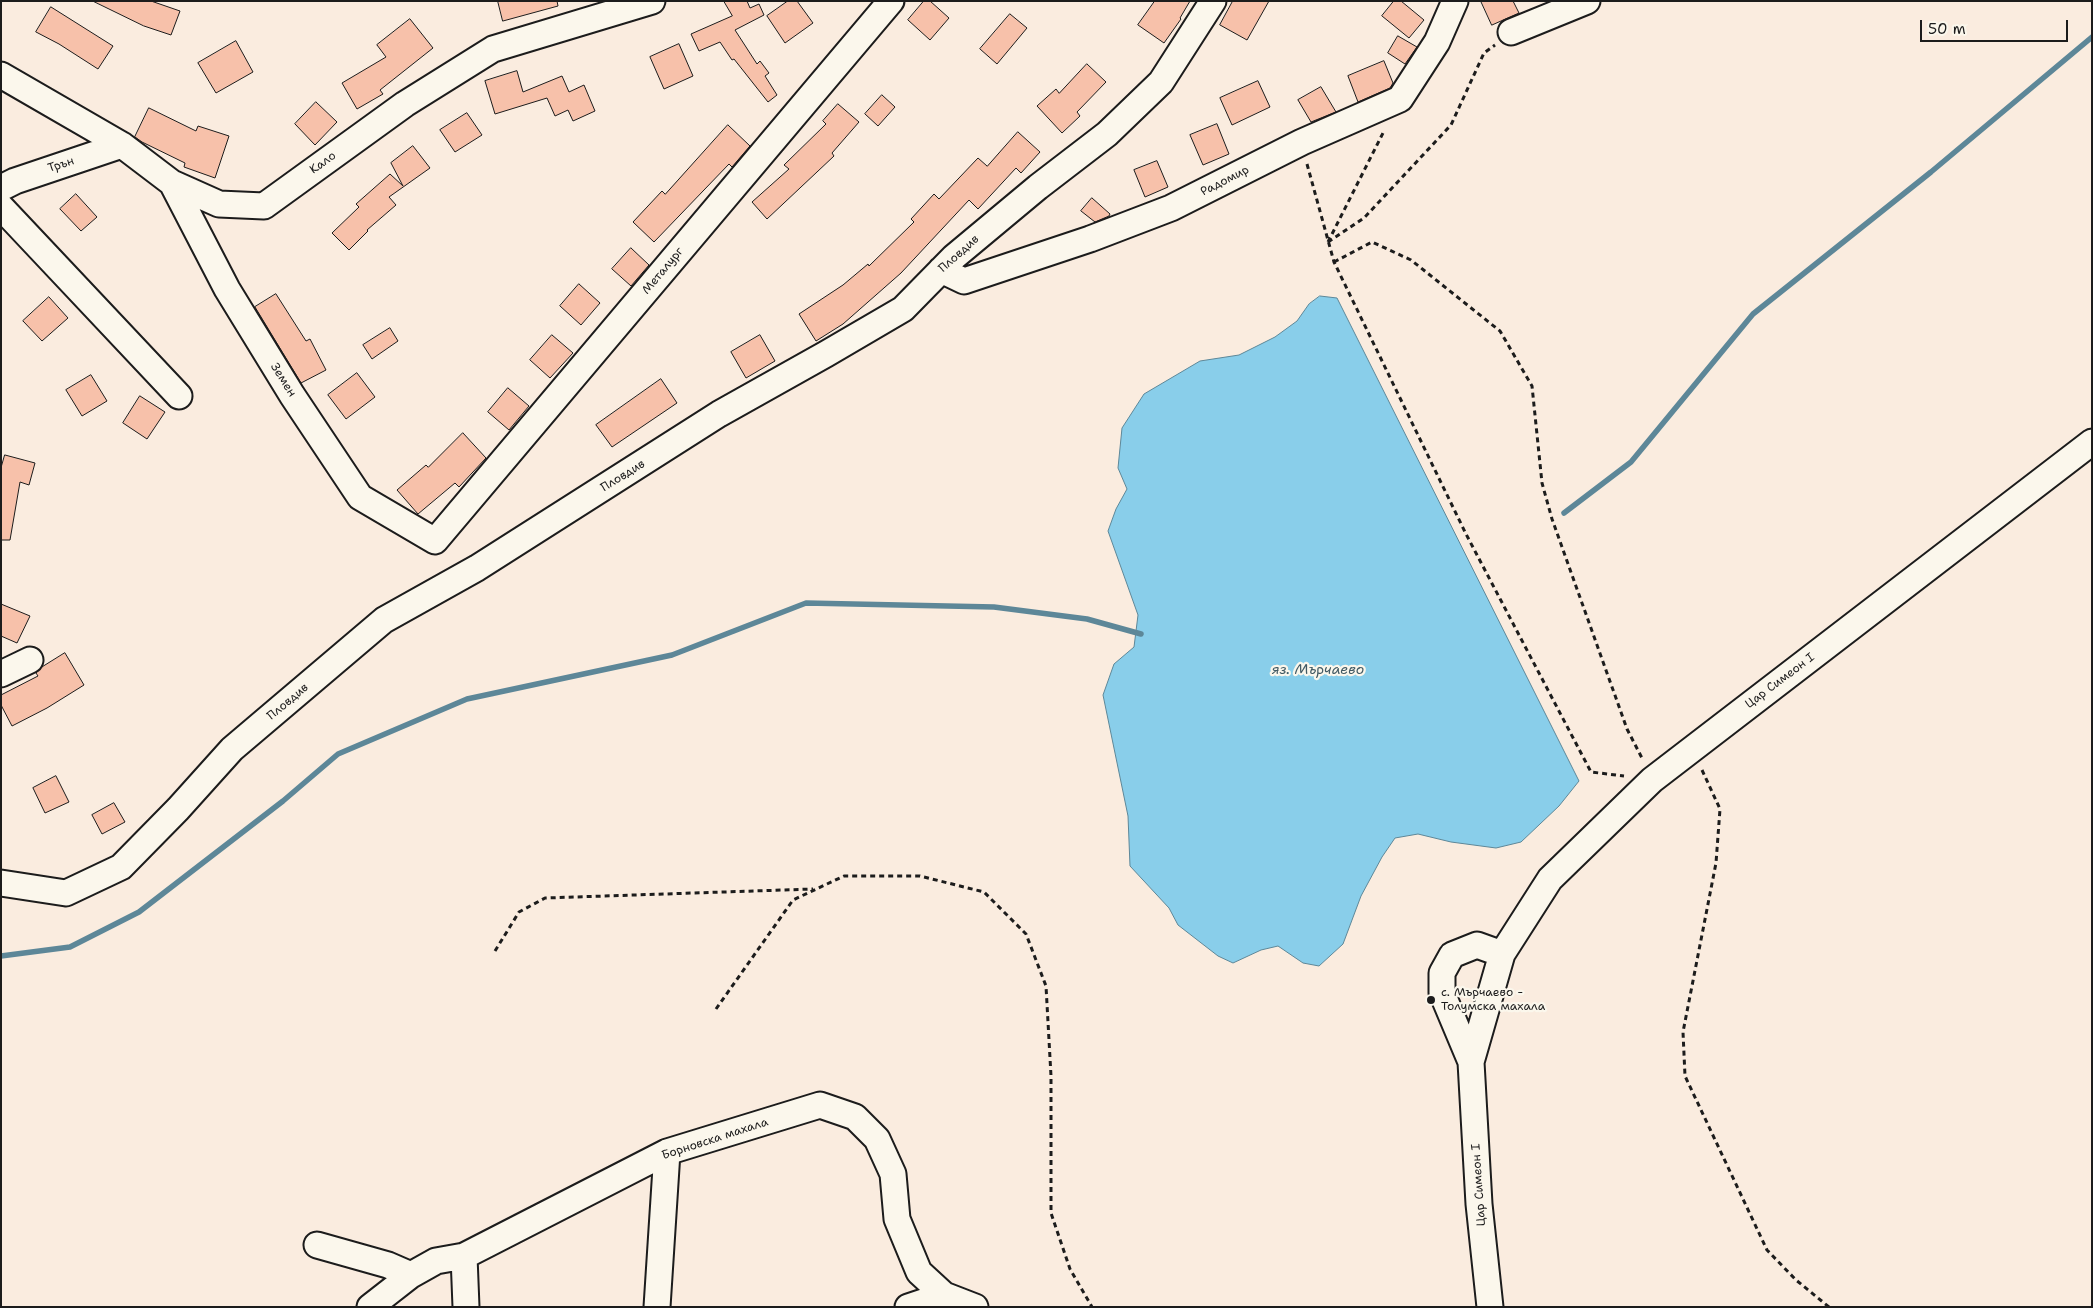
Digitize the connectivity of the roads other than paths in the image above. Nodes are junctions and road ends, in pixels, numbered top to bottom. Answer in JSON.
{"nodes":[{"id":1,"x":652,"y":1,"type":"edge"},
{"id":2,"x":891,"y":1,"type":"edge"},
{"id":3,"x":1213,"y":1,"type":"edge"},
{"id":4,"x":1455,"y":1,"type":"edge"},
{"id":5,"x":1587,"y":1,"type":"edge"},
{"id":6,"x":1512,"y":32,"type":"road end"},
{"id":7,"x":1,"y":75,"type":"edge"},
{"id":8,"x":122,"y":145,"type":"junction"},
{"id":9,"x":172,"y":183,"type":"junction"},
{"id":10,"x":1,"y":188,"type":"edge"},
{"id":11,"x":1,"y":207,"type":"edge"},
{"id":12,"x":942,"y":270,"type":"junction"},
{"id":13,"x":179,"y":396,"type":"dead end"},
{"id":14,"x":2092,"y":442,"type":"edge"},
{"id":15,"x":436,"y":540,"type":"joint"},
{"id":16,"x":30,"y":660,"type":"dead end"},
{"id":17,"x":1,"y":674,"type":"edge"},
{"id":18,"x":1,"y":883,"type":"edge"},
{"id":19,"x":1502,"y":954,"type":"junction"},
{"id":20,"x":1471,"y":1062,"type":"junction"},
{"id":21,"x":667,"y":1152,"type":"junction"},
{"id":22,"x":318,"y":1245,"type":"dead end"},
{"id":23,"x":464,"y":1256,"type":"junction"},
{"id":24,"x":411,"y":1274,"type":"junction"},
{"id":25,"x":944,"y":1294,"type":"junction"},
{"id":26,"x":370,"y":1307,"type":"edge"},
{"id":27,"x":466,"y":1307,"type":"edge"},
{"id":28,"x":657,"y":1307,"type":"edge"},
{"id":29,"x":908,"y":1307,"type":"edge"},
{"id":30,"x":975,"y":1307,"type":"edge"},
{"id":31,"x":1490,"y":1307,"type":"edge"}],
"edges":[{"from":1,"to":9,"type":"street","name":"Кало"},
{"from":2,"to":15,"type":"street","name":"Металург"},
{"from":3,"to":12,"type":"street","name":"Пловдив"},
{"from":4,"to":12,"type":"street","name":"Радомир"},
{"from":5,"to":6,"type":"street"},
{"from":7,"to":8,"type":"street","name":"Кало"},
{"from":8,"to":9,"type":"street","name":"Кало"},
{"from":8,"to":10,"type":"street","name":"Трън"},
{"from":9,"to":15,"type":"street","name":"Земен"},
{"from":11,"to":13,"type":"street"},
{"from":12,"to":18,"type":"street","name":"Пловдив"},
{"from":14,"to":19,"type":"street","name":"Цар Симеон I"},
{"from":16,"to":17,"type":"street"},
{"from":19,"to":20,"type":"street","name":"Цар Симеон I"},
{"from":19,"to":20,"type":"street"},
{"from":20,"to":31,"type":"street","name":"Цар Симеон I"},
{"from":21,"to":23,"type":"street","name":"Борновска махала"},
{"from":21,"to":25,"type":"street","name":"Борновска махала"},
{"from":21,"to":28,"type":"street"},
{"from":22,"to":24,"type":"street"},
{"from":23,"to":24,"type":"street","name":"Борновска махала"},
{"from":23,"to":27,"type":"street"},
{"from":24,"to":26,"type":"street","name":"Борновска махала"},
{"from":25,"to":29,"type":"street"},
{"from":25,"to":30,"type":"street","name":"Борновска махала"}]}
